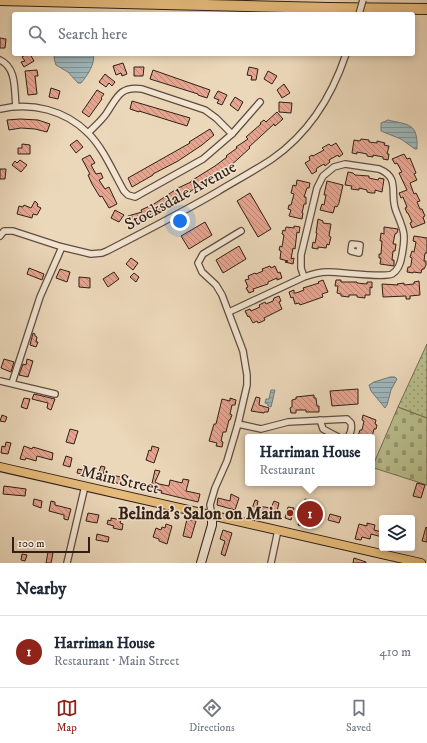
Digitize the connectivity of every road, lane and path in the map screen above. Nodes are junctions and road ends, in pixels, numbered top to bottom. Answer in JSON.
{"nodes":[{"id":1,"x":0,"y":0,"type":"edge"},
{"id":2,"x":363,"y":0,"type":"edge"},
{"id":3,"x":427,"y":9,"type":"edge"},
{"id":4,"x":360,"y":12,"type":"edge"},
{"id":5,"x":345,"y":56,"type":"edge"},
{"id":6,"x":0,"y":60,"type":"edge"},
{"id":7,"x":260,"y":102,"type":"dead end"},
{"id":8,"x":16,"y":106,"type":"junction"},
{"id":9,"x":0,"y":109,"type":"edge"},
{"id":10,"x":88,"y":133,"type":"junction"},
{"id":11,"x":232,"y":134,"type":"junction"},
{"id":12,"x":241,"y":231,"type":"dead end"},
{"id":13,"x":0,"y":236,"type":"edge"},
{"id":14,"x":62,"y":247,"type":"junction"},
{"id":15,"x":304,"y":277,"type":"junction"},
{"id":16,"x":228,"y":312,"type":"junction"},
{"id":17,"x":0,"y":381,"type":"edge"},
{"id":18,"x":12,"y":383,"type":"junction"},
{"id":19,"x":54,"y":394,"type":"dead end"},
{"id":20,"x":320,"y":420,"type":"junction"},
{"id":21,"x":238,"y":424,"type":"junction"},
{"id":22,"x":332,"y":434,"type":"edge"},
{"id":23,"x":350,"y":434,"type":"edge"},
{"id":24,"x":0,"y":467,"type":"edge"},
{"id":25,"x":85,"y":486,"type":"junction"},
{"id":26,"x":212,"y":515,"type":"junction"},
{"id":27,"x":278,"y":530,"type":"junction"},
{"id":28,"x":67,"y":563,"type":"edge"},
{"id":29,"x":201,"y":563,"type":"edge"},
{"id":30,"x":271,"y":563,"type":"edge"},
{"id":31,"x":421,"y":563,"type":"edge"}],
"edges":[{"from":1,"to":3,"type":"highway"},
{"from":2,"to":4,"type":"street","bridge":true},
{"from":5,"to":14,"type":"street","name":"Stocksdale Avenue"},
{"from":6,"to":8,"type":"street"},
{"from":7,"to":11,"type":"street"},
{"from":8,"to":9,"type":"street"},
{"from":8,"to":10,"type":"street"},
{"from":10,"to":11,"type":"street"},
{"from":10,"to":11,"type":"street"},
{"from":12,"to":16,"type":"street"},
{"from":13,"to":14,"type":"street","name":"Stocksdale Avenue"},
{"from":14,"to":18,"type":"street"},
{"from":15,"to":15,"type":"street"},
{"from":15,"to":16,"type":"street"},
{"from":16,"to":21,"type":"street"},
{"from":17,"to":18,"type":"street"},
{"from":18,"to":19,"type":"street"},
{"from":20,"to":21,"type":"street"},
{"from":20,"to":22,"type":"street"},
{"from":20,"to":23,"type":"street"},
{"from":21,"to":26,"type":"street"},
{"from":24,"to":25,"type":"main road","name":"Main Street"},
{"from":25,"to":26,"type":"main road","name":"Main Street"},
{"from":25,"to":28,"type":"street"},
{"from":26,"to":27,"type":"main road","name":"Main Street"},
{"from":26,"to":29,"type":"street"},
{"from":27,"to":30,"type":"street"},
{"from":27,"to":31,"type":"main road","name":"Main Street"}]}
